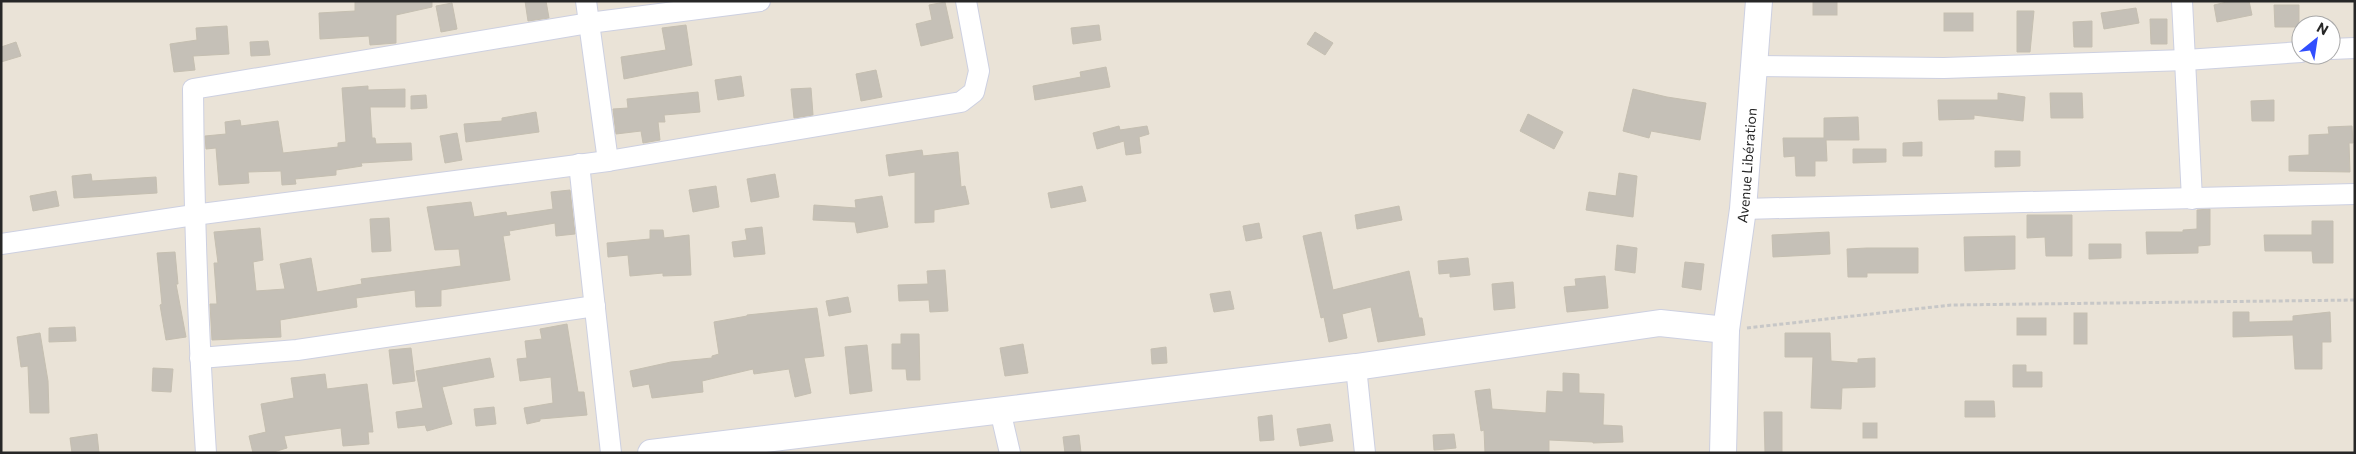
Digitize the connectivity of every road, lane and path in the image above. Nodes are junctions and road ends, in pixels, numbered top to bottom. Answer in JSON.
{"nodes":[{"id":1,"x":586,"y":1,"type":"edge"},
{"id":2,"x":760,"y":1,"type":"edge"},
{"id":3,"x":966,"y":1,"type":"edge"},
{"id":4,"x":1759,"y":1,"type":"edge"},
{"id":5,"x":2182,"y":1,"type":"edge"},
{"id":6,"x":589,"y":23,"type":"junction"},
{"id":7,"x":2355,"y":48,"type":"edge"},
{"id":8,"x":2341,"y":49,"type":"edge"},
{"id":9,"x":2291,"y":53,"type":"edge"},
{"id":10,"x":2186,"y":60,"type":"junction"},
{"id":11,"x":1753,"y":66,"type":"junction"},
{"id":12,"x":608,"y":160,"type":"junction"},
{"id":13,"x":579,"y":164,"type":"junction"},
{"id":14,"x":2355,"y":194,"type":"edge"},
{"id":15,"x":2192,"y":199,"type":"junction"},
{"id":16,"x":1743,"y":209,"type":"junction"},
{"id":17,"x":194,"y":215,"type":"junction"},
{"id":18,"x":1,"y":244,"type":"edge"},
{"id":19,"x":2355,"y":300,"type":"edge"},
{"id":20,"x":594,"y":306,"type":"junction"},
{"id":21,"x":1726,"y":330,"type":"junction"},
{"id":22,"x":200,"y":358,"type":"junction"},
{"id":23,"x":1356,"y":367,"type":"junction"},
{"id":24,"x":1000,"y":410,"type":"junction"},
{"id":25,"x":206,"y":453,"type":"edge"},
{"id":26,"x":611,"y":453,"type":"edge"},
{"id":27,"x":651,"y":453,"type":"edge"},
{"id":28,"x":1010,"y":453,"type":"edge"},
{"id":29,"x":1365,"y":453,"type":"edge"},
{"id":30,"x":1723,"y":453,"type":"edge"}],
"edges":[{"from":1,"to":6,"type":"street"},
{"from":2,"to":6,"type":"street"},
{"from":3,"to":12,"type":"street"},
{"from":4,"to":11,"type":"street","name":"Avenue Libération"},
{"from":5,"to":10,"type":"street"},
{"from":6,"to":12,"type":"street"},
{"from":6,"to":17,"type":"street"},
{"from":7,"to":8,"type":"street"},
{"from":9,"to":10,"type":"street"},
{"from":10,"to":11,"type":"street"},
{"from":10,"to":15,"type":"street"},
{"from":11,"to":16,"type":"street","name":"Avenue Libération"},
{"from":12,"to":13,"type":"street"},
{"from":13,"to":17,"type":"street"},
{"from":13,"to":20,"type":"street"},
{"from":14,"to":15,"type":"street"},
{"from":15,"to":16,"type":"street"},
{"from":16,"to":21,"type":"street","name":"Avenue Libération"},
{"from":17,"to":18,"type":"street"},
{"from":17,"to":22,"type":"street"},
{"from":19,"to":21,"type":"path"},
{"from":20,"to":22,"type":"street"},
{"from":20,"to":26,"type":"street"},
{"from":21,"to":23,"type":"street"},
{"from":21,"to":30,"type":"street","name":"Avenue Libération"},
{"from":22,"to":25,"type":"street"},
{"from":23,"to":24,"type":"street"},
{"from":23,"to":29,"type":"street"},
{"from":24,"to":27,"type":"street"},
{"from":24,"to":28,"type":"street"}]}
